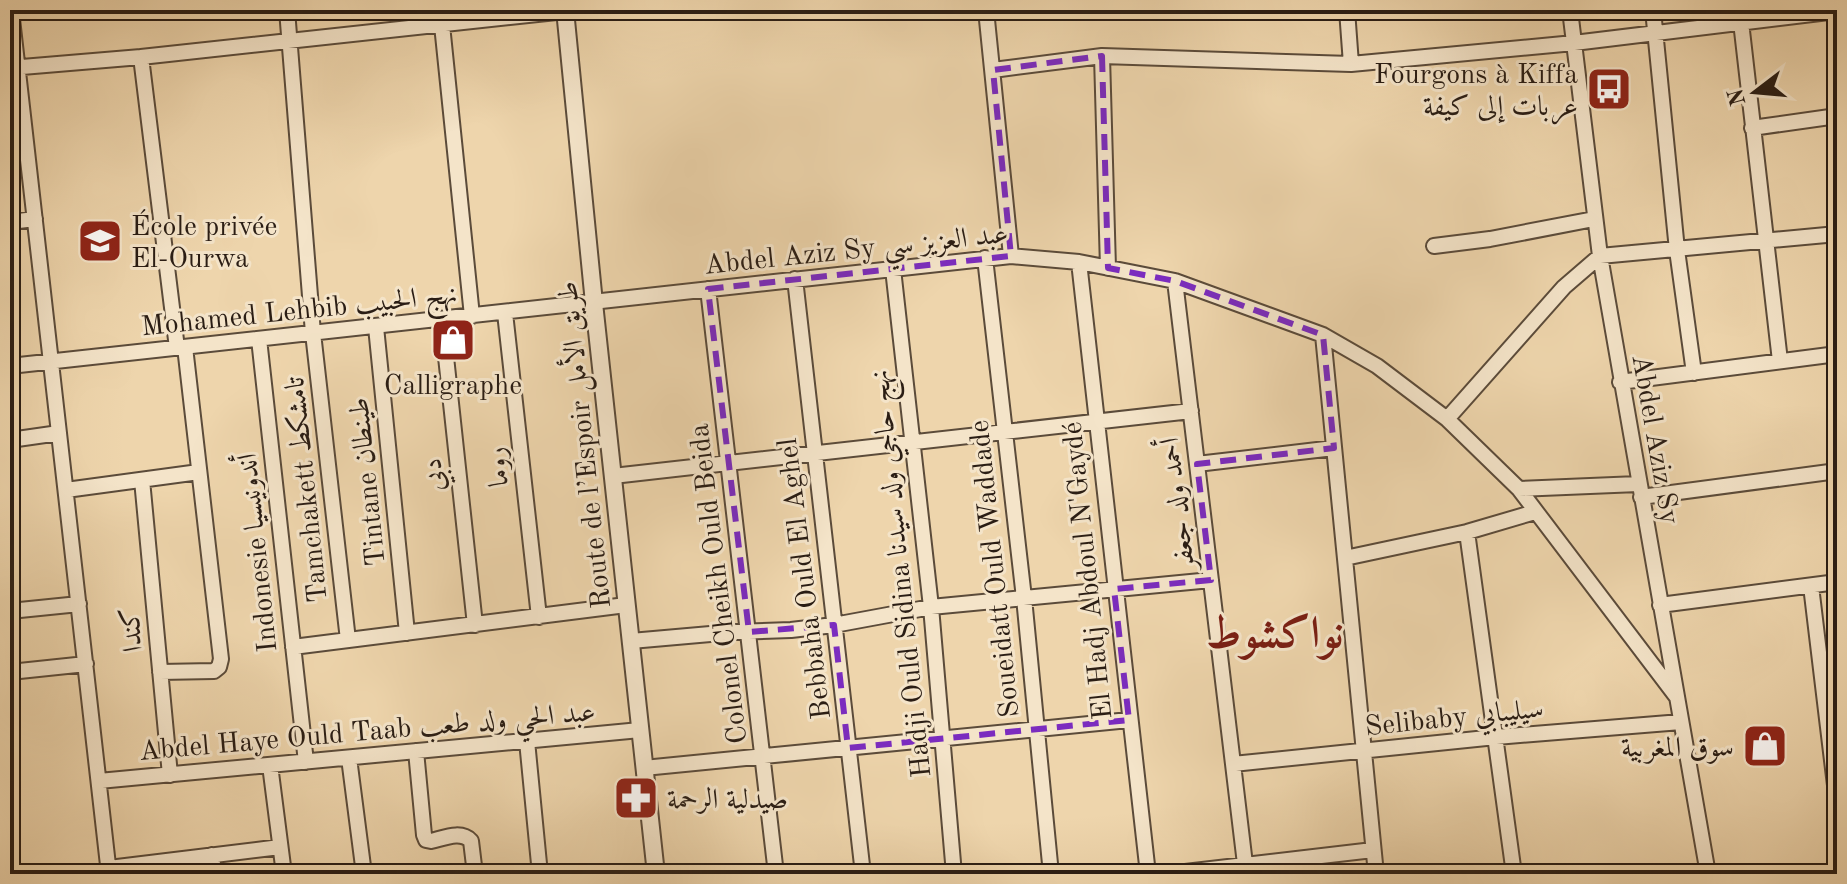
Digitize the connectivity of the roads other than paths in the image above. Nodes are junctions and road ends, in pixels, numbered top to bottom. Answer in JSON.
{"nodes":[{"id":1,"x":11,"y":10,"type":"edge"},
{"id":2,"x":287,"y":10,"type":"edge"},
{"id":3,"x":566,"y":10,"type":"edge"},
{"id":4,"x":986,"y":10,"type":"edge"},
{"id":5,"x":1347,"y":10,"type":"edge"},
{"id":6,"x":1570,"y":10,"type":"edge"},
{"id":7,"x":1653,"y":10,"type":"edge"},
{"id":8,"x":1831,"y":11,"type":"edge"},
{"id":9,"x":1741,"y":22,"type":"junction"},
{"id":10,"x":442,"y":25,"type":"junction"},
{"id":11,"x":1656,"y":34,"type":"junction"},
{"id":12,"x":290,"y":41,"type":"junction"},
{"id":13,"x":1574,"y":43,"type":"junction"},
{"id":14,"x":1102,"y":56,"type":"junction"},
{"id":15,"x":141,"y":57,"type":"junction"},
{"id":16,"x":1351,"y":64,"type":"junction"},
{"id":17,"x":14,"y":68,"type":"edge"},
{"id":18,"x":993,"y":70,"type":"junction"},
{"id":19,"x":1837,"y":116,"type":"edge"},
{"id":20,"x":1752,"y":128,"type":"junction"},
{"id":21,"x":35,"y":219,"type":"junction"},
{"id":22,"x":1594,"y":219,"type":"junction"},
{"id":23,"x":10,"y":222,"type":"edge"},
{"id":24,"x":1837,"y":234,"type":"edge"},
{"id":25,"x":1764,"y":242,"type":"junction"},
{"id":26,"x":1434,"y":246,"type":"dead end"},
{"id":27,"x":1677,"y":250,"type":"junction"},
{"id":28,"x":1011,"y":256,"type":"junction"},
{"id":29,"x":1600,"y":256,"type":"junction"},
{"id":30,"x":985,"y":258,"type":"junction"},
{"id":31,"x":1079,"y":262,"type":"junction"},
{"id":32,"x":1108,"y":268,"type":"junction"},
{"id":33,"x":893,"y":269,"type":"junction"},
{"id":34,"x":795,"y":279,"type":"junction"},
{"id":35,"x":1175,"y":281,"type":"junction"},
{"id":36,"x":708,"y":289,"type":"junction"},
{"id":37,"x":594,"y":303,"type":"junction"},
{"id":38,"x":505,"y":313,"type":"junction"},
{"id":39,"x":472,"y":316,"type":"junction"},
{"id":40,"x":442,"y":320,"type":"junction"},
{"id":41,"x":376,"y":327,"type":"junction"},
{"id":42,"x":313,"y":333,"type":"junction"},
{"id":43,"x":1323,"y":335,"type":"junction"},
{"id":44,"x":259,"y":339,"type":"junction"},
{"id":45,"x":181,"y":347,"type":"junction"},
{"id":46,"x":1837,"y":354,"type":"edge"},
{"id":47,"x":51,"y":361,"type":"junction"},
{"id":48,"x":1780,"y":361,"type":"junction"},
{"id":49,"x":10,"y":366,"type":"edge"},
{"id":50,"x":1694,"y":373,"type":"junction"},
{"id":51,"x":1620,"y":382,"type":"junction"},
{"id":52,"x":1191,"y":411,"type":"junction"},
{"id":53,"x":1447,"y":419,"type":"junction"},
{"id":54,"x":1096,"y":422,"type":"junction"},
{"id":55,"x":1005,"y":432,"type":"junction"},
{"id":56,"x":59,"y":433,"type":"junction"},
{"id":57,"x":10,"y":440,"type":"edge"},
{"id":58,"x":913,"y":442,"type":"junction"},
{"id":59,"x":1334,"y":448,"type":"junction"},
{"id":60,"x":815,"y":454,"type":"junction"},
{"id":61,"x":729,"y":463,"type":"junction"},
{"id":62,"x":1197,"y":464,"type":"junction"},
{"id":63,"x":1837,"y":471,"type":"edge"},
{"id":64,"x":199,"y":472,"type":"junction"},
{"id":65,"x":613,"y":476,"type":"junction"},
{"id":66,"x":142,"y":480,"type":"junction"},
{"id":67,"x":1519,"y":489,"type":"junction"},
{"id":68,"x":66,"y":490,"type":"junction"},
{"id":69,"x":1639,"y":490,"type":"junction"},
{"id":70,"x":1535,"y":512,"type":"junction"},
{"id":71,"x":1467,"y":532,"type":"junction"},
{"id":72,"x":1345,"y":558,"type":"junction"},
{"id":73,"x":1211,"y":580,"type":"junction"},
{"id":74,"x":1837,"y":582,"type":"edge"},
{"id":75,"x":1811,"y":586,"type":"junction"},
{"id":76,"x":1114,"y":589,"type":"junction"},
{"id":77,"x":1024,"y":598,"type":"junction"},
{"id":78,"x":79,"y":604,"type":"junction"},
{"id":79,"x":626,"y":605,"type":"junction"},
{"id":80,"x":1660,"y":605,"type":"junction"},
{"id":81,"x":931,"y":607,"type":"junction"},
{"id":82,"x":10,"y":611,"type":"edge"},
{"id":83,"x":539,"y":617,"type":"junction"},
{"id":84,"x":475,"y":625,"type":"junction"},
{"id":85,"x":834,"y":625,"type":"junction"},
{"id":86,"x":749,"y":632,"type":"junction"},
{"id":87,"x":407,"y":633,"type":"junction"},
{"id":88,"x":348,"y":640,"type":"junction"},
{"id":89,"x":631,"y":641,"type":"junction"},
{"id":90,"x":293,"y":647,"type":"junction"},
{"id":91,"x":86,"y":664,"type":"junction"},
{"id":92,"x":10,"y":672,"type":"edge"},
{"id":93,"x":160,"y":672,"type":"junction"},
{"id":94,"x":1676,"y":696,"type":"junction"},
{"id":95,"x":1129,"y":720,"type":"junction"},
{"id":96,"x":1681,"y":722,"type":"junction"},
{"id":97,"x":1037,"y":729,"type":"junction"},
{"id":98,"x":640,"y":730,"type":"junction"},
{"id":99,"x":942,"y":737,"type":"junction"},
{"id":100,"x":1496,"y":737,"type":"junction"},
{"id":101,"x":527,"y":741,"type":"junction"},
{"id":102,"x":848,"y":748,"type":"junction"},
{"id":103,"x":416,"y":751,"type":"junction"},
{"id":104,"x":1365,"y":751,"type":"junction"},
{"id":105,"x":763,"y":756,"type":"junction"},
{"id":106,"x":349,"y":758,"type":"junction"},
{"id":107,"x":306,"y":762,"type":"junction"},
{"id":108,"x":1233,"y":764,"type":"junction"},
{"id":109,"x":270,"y":765,"type":"junction"},
{"id":110,"x":644,"y":768,"type":"junction"},
{"id":111,"x":170,"y":775,"type":"junction"},
{"id":112,"x":99,"y":781,"type":"junction"},
{"id":113,"x":1837,"y":802,"type":"edge"},
{"id":114,"x":280,"y":847,"type":"junction"},
{"id":115,"x":1373,"y":850,"type":"junction"},
{"id":116,"x":212,"y":855,"type":"junction"},
{"id":117,"x":1245,"y":864,"type":"junction"},
{"id":118,"x":109,"y":871,"type":"edge"},
{"id":119,"x":214,"y":874,"type":"edge"},
{"id":120,"x":284,"y":874,"type":"edge"},
{"id":121,"x":364,"y":874,"type":"edge"},
{"id":122,"x":475,"y":874,"type":"edge"},
{"id":123,"x":540,"y":874,"type":"edge"},
{"id":124,"x":656,"y":874,"type":"edge"},
{"id":125,"x":776,"y":874,"type":"edge"},
{"id":126,"x":863,"y":874,"type":"edge"},
{"id":127,"x":954,"y":874,"type":"edge"},
{"id":128,"x":1051,"y":874,"type":"edge"},
{"id":129,"x":1148,"y":874,"type":"edge"},
{"id":130,"x":1168,"y":874,"type":"edge"},
{"id":131,"x":1376,"y":874,"type":"edge"},
{"id":132,"x":1514,"y":874,"type":"edge"},
{"id":133,"x":1708,"y":874,"type":"edge"}],
"edges":[{"from":1,"to":17,"type":"street"},
{"from":2,"to":12,"type":"street","name":"Tamchakett تامشكط"},
{"from":3,"to":10,"type":"street"},
{"from":3,"to":37,"type":"street","name":"Route de l’Espoir طريق الأمل"},
{"from":4,"to":18,"type":"street"},
{"from":5,"to":16,"type":"street"},
{"from":6,"to":13,"type":"street","name":"Abdel Aziz Sy"},
{"from":7,"to":11,"type":"street"},
{"from":8,"to":9,"type":"street"},
{"from":9,"to":11,"type":"street"},
{"from":9,"to":20,"type":"street"},
{"from":10,"to":12,"type":"street"},
{"from":10,"to":39,"type":"street"},
{"from":11,"to":13,"type":"street"},
{"from":11,"to":27,"type":"street"},
{"from":12,"to":15,"type":"street"},
{"from":12,"to":42,"type":"street","name":"Tamchakett تامشكط"},
{"from":13,"to":16,"type":"street"},
{"from":13,"to":22,"type":"street","name":"Abdel Aziz Sy"},
{"from":14,"to":16,"type":"street"},
{"from":14,"to":18,"type":"street"},
{"from":14,"to":32,"type":"street"},
{"from":15,"to":17,"type":"street"},
{"from":15,"to":45,"type":"street"},
{"from":17,"to":21,"type":"street"},
{"from":18,"to":28,"type":"street"},
{"from":19,"to":20,"type":"street"},
{"from":20,"to":25,"type":"street"},
{"from":21,"to":23,"type":"street"},
{"from":21,"to":47,"type":"street"},
{"from":22,"to":26,"type":"street"},
{"from":22,"to":29,"type":"street","name":"Abdel Aziz Sy"},
{"from":24,"to":25,"type":"street"},
{"from":25,"to":27,"type":"street"},
{"from":25,"to":48,"type":"street"},
{"from":27,"to":29,"type":"street"},
{"from":27,"to":50,"type":"street"},
{"from":28,"to":30,"type":"street","name":"Abdel Aziz Sy عبد العزيز سي"},
{"from":28,"to":31,"type":"street","name":"Abdel Aziz Sy عبد العزيز سي"},
{"from":29,"to":51,"type":"street","name":"Abdel Aziz Sy"},
{"from":29,"to":53,"type":"street"},
{"from":30,"to":33,"type":"street","name":"Abdel Aziz Sy عبد العزيز سي"},
{"from":30,"to":55,"type":"street","name":"Soueidatt Ould Waddade"},
{"from":31,"to":32,"type":"street","name":"Abdel Aziz Sy عبد العزيز سي"},
{"from":31,"to":54,"type":"street","name":"El Hadj Abdoul N'Gaydé"},
{"from":32,"to":35,"type":"street","name":"Abdel Aziz Sy عبد العزيز سي"},
{"from":33,"to":34,"type":"street","name":"Abdel Aziz Sy عبد العزيز سي"},
{"from":33,"to":58,"type":"street","name":"Hadji Ould Sidina نهج حاجي ولد سيدنا"},
{"from":34,"to":36,"type":"street","name":"Abdel Aziz Sy عبد العزيز سي"},
{"from":34,"to":60,"type":"street","name":"Bebbaha Ould El Aghel"},
{"from":35,"to":43,"type":"street","name":"Abdel Aziz Sy عبد العزيز سي"},
{"from":35,"to":52,"type":"street","name":"أحمد ولد جعفر"},
{"from":36,"to":37,"type":"street","name":"Abdel Aziz Sy عبد العزيز سي"},
{"from":36,"to":61,"type":"street","name":"Colonel Cheikh Ould Beida"},
{"from":37,"to":38,"type":"street","name":"Mohamed Lehbib نهج الحبيب"},
{"from":37,"to":65,"type":"street","name":"Route de l’Espoir طريق الأمل"},
{"from":38,"to":39,"type":"street","name":"Mohamed Lehbib نهج الحبيب"},
{"from":38,"to":83,"type":"street","name":"روما"},
{"from":39,"to":40,"type":"street","name":"Mohamed Lehbib نهج الحبيب"},
{"from":40,"to":41,"type":"street","name":"Mohamed Lehbib نهج الحبيب"},
{"from":40,"to":84,"type":"street","name":"دبي"},
{"from":41,"to":42,"type":"street","name":"Mohamed Lehbib نهج الحبيب"},
{"from":41,"to":87,"type":"street","name":"Tintane طينطان"},
{"from":42,"to":44,"type":"street","name":"Mohamed Lehbib نهج الحبيب"},
{"from":42,"to":88,"type":"street","name":"Tamchakett تامشكط"},
{"from":43,"to":53,"type":"street","name":"Abdel Aziz Sy عبد العزيز سي"},
{"from":43,"to":59,"type":"street"},
{"from":44,"to":45,"type":"street","name":"Mohamed Lehbib نهج الحبيب"},
{"from":44,"to":90,"type":"street","name":"Indonesie أندونيسيا"},
{"from":45,"to":47,"type":"street","name":"Mohamed Lehbib نهج الحبيب"},
{"from":45,"to":64,"type":"street"},
{"from":46,"to":48,"type":"street"},
{"from":47,"to":49,"type":"street","name":"Mohamed Lehbib نهج الحبيب"},
{"from":47,"to":56,"type":"street"},
{"from":48,"to":50,"type":"street"},
{"from":50,"to":51,"type":"street"},
{"from":51,"to":69,"type":"street","name":"Abdel Aziz Sy"},
{"from":52,"to":54,"type":"street"},
{"from":52,"to":62,"type":"street","name":"أحمد ولد جعفر"},
{"from":53,"to":67,"type":"street","name":"Abdel Aziz Sy عبد العزيز سي"},
{"from":54,"to":55,"type":"street"},
{"from":54,"to":76,"type":"street","name":"El Hadj Abdoul N'Gaydé"},
{"from":55,"to":58,"type":"street"},
{"from":55,"to":77,"type":"street","name":"Soueidatt Ould Waddade"},
{"from":56,"to":57,"type":"street"},
{"from":56,"to":68,"type":"street"},
{"from":58,"to":60,"type":"street"},
{"from":58,"to":81,"type":"street","name":"Hadji Ould Sidina نهج حاجي ولد سيدنا"},
{"from":59,"to":62,"type":"street"},
{"from":59,"to":72,"type":"street"},
{"from":60,"to":61,"type":"street"},
{"from":60,"to":85,"type":"street","name":"Bebbaha Ould El Aghel"},
{"from":61,"to":65,"type":"street"},
{"from":61,"to":86,"type":"street","name":"Colonel Cheikh Ould Beida"},
{"from":62,"to":73,"type":"street","name":"أحمد ولد جعفر"},
{"from":63,"to":69,"type":"street"},
{"from":64,"to":66,"type":"street"},
{"from":64,"to":93,"type":"street"},
{"from":65,"to":79,"type":"street","name":"Route de l’Espoir طريق الأمل"},
{"from":66,"to":68,"type":"street"},
{"from":66,"to":93,"type":"street","name":"كندا"},
{"from":67,"to":69,"type":"street"},
{"from":67,"to":70,"type":"street","name":"Abdel Aziz Sy عبد العزيز سي"},
{"from":68,"to":78,"type":"street"},
{"from":69,"to":80,"type":"street","name":"Abdel Aziz Sy"},
{"from":70,"to":71,"type":"street"},
{"from":70,"to":94,"type":"street","name":"Abdel Aziz Sy عبد العزيز سي"},
{"from":71,"to":72,"type":"street"},
{"from":71,"to":100,"type":"street"},
{"from":72,"to":104,"type":"street"},
{"from":73,"to":76,"type":"street"},
{"from":73,"to":108,"type":"street","name":"أحمد ولد جعفر"},
{"from":74,"to":75,"type":"street"},
{"from":75,"to":80,"type":"street"},
{"from":75,"to":113,"type":"street"},
{"from":76,"to":77,"type":"street"},
{"from":76,"to":95,"type":"street","name":"El Hadj Abdoul N'Gaydé"},
{"from":77,"to":81,"type":"street"},
{"from":77,"to":97,"type":"street","name":"Soueidatt Ould Waddade"},
{"from":78,"to":82,"type":"street"},
{"from":78,"to":91,"type":"street"},
{"from":79,"to":83,"type":"street"},
{"from":79,"to":89,"type":"street","name":"Route de l’Espoir طريق الأمل"},
{"from":80,"to":94,"type":"street","name":"Abdel Aziz Sy"},
{"from":81,"to":85,"type":"street"},
{"from":81,"to":99,"type":"street","name":"Hadji Ould Sidina نهج حاجي ولد سيدنا"},
{"from":83,"to":84,"type":"street"},
{"from":84,"to":87,"type":"street"},
{"from":85,"to":86,"type":"street"},
{"from":85,"to":102,"type":"street","name":"Bebbaha Ould El Aghel"},
{"from":86,"to":89,"type":"street"},
{"from":86,"to":105,"type":"street","name":"Colonel Cheikh Ould Beida"},
{"from":87,"to":88,"type":"street"},
{"from":88,"to":90,"type":"street"},
{"from":89,"to":98,"type":"street","name":"Route de l’Espoir طريق الأمل"},
{"from":90,"to":107,"type":"street","name":"Indonesie أندونيسيا"},
{"from":91,"to":92,"type":"street"},
{"from":91,"to":112,"type":"street"},
{"from":93,"to":111,"type":"street","name":"كندا"},
{"from":94,"to":96,"type":"street","name":"Abdel Aziz Sy"},
{"from":95,"to":97,"type":"street"},
{"from":95,"to":129,"type":"street","name":"El Hadj Abdoul N'Gaydé"},
{"from":96,"to":100,"type":"street","name":"Selibaby سيليبابي"},
{"from":96,"to":133,"type":"street","name":"Abdel Aziz Sy"},
{"from":97,"to":99,"type":"street"},
{"from":97,"to":128,"type":"street","name":"Soueidatt Ould Waddade"},
{"from":98,"to":101,"type":"street","name":"Abdel Haye Ould Taab عبد الحي ولد طعب"},
{"from":98,"to":110,"type":"street","name":"Route de l’Espoir طريق الأمل"},
{"from":99,"to":102,"type":"street"},
{"from":99,"to":127,"type":"street","name":"Hadji Ould Sidina نهج حاجي ولد سيدنا"},
{"from":100,"to":104,"type":"street","name":"Selibaby سيليبابي"},
{"from":100,"to":132,"type":"street"},
{"from":101,"to":103,"type":"street","name":"Abdel Haye Ould Taab عبد الحي ولد طعب"},
{"from":101,"to":123,"type":"street"},
{"from":102,"to":105,"type":"street"},
{"from":102,"to":126,"type":"street","name":"Bebbaha Ould El Aghel"},
{"from":103,"to":106,"type":"street","name":"Abdel Haye Ould Taab عبد الحي ولد طعب"},
{"from":103,"to":122,"type":"street"},
{"from":104,"to":108,"type":"street","name":"Selibaby سيليبابي"},
{"from":104,"to":115,"type":"street"},
{"from":105,"to":110,"type":"street"},
{"from":105,"to":125,"type":"street","name":"Colonel Cheikh Ould Beida"},
{"from":106,"to":107,"type":"street","name":"Abdel Haye Ould Taab عبد الحي ولد طعب"},
{"from":106,"to":121,"type":"street"},
{"from":107,"to":109,"type":"street","name":"Abdel Haye Ould Taab عبد الحي ولد طعب"},
{"from":108,"to":117,"type":"street","name":"أحمد ولد جعفر"},
{"from":109,"to":111,"type":"street","name":"Abdel Haye Ould Taab عبد الحي ولد طعب"},
{"from":109,"to":114,"type":"street"},
{"from":110,"to":124,"type":"street","name":"Route de l’Espoir طريق الأمل"},
{"from":111,"to":112,"type":"street","name":"Abdel Haye Ould Taab عبد الحي ولد طعب"},
{"from":112,"to":118,"type":"street"},
{"from":114,"to":116,"type":"street"},
{"from":114,"to":120,"type":"street"},
{"from":115,"to":117,"type":"street"},
{"from":115,"to":131,"type":"street"},
{"from":116,"to":118,"type":"street"},
{"from":116,"to":119,"type":"street"},
{"from":117,"to":130,"type":"street"}]}
